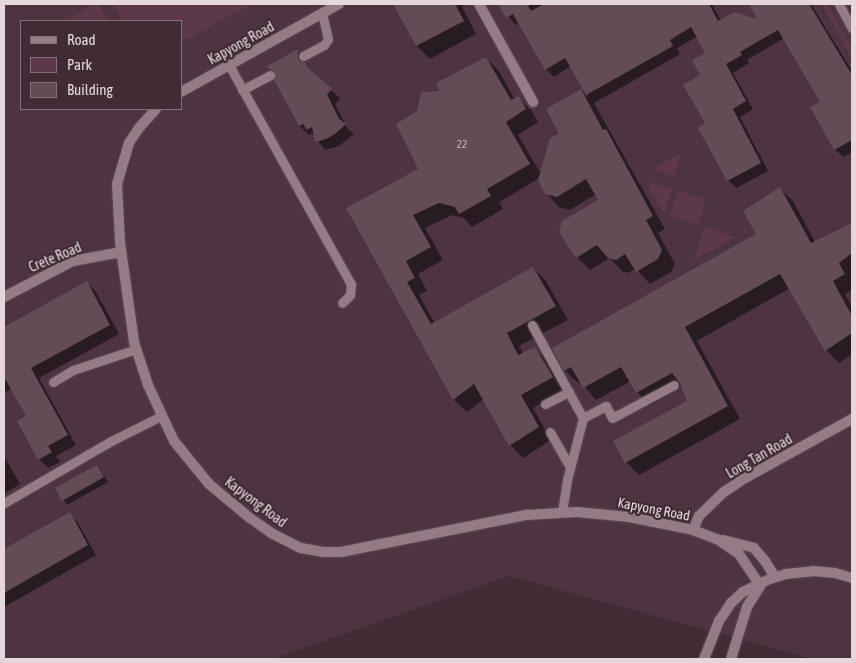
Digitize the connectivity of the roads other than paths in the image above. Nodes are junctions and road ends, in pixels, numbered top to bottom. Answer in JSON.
{"nodes":[{"id":1,"x":339,"y":4,"type":"edge"},
{"id":2,"x":479,"y":4,"type":"edge"},
{"id":3,"x":839,"y":4,"type":"edge"},
{"id":4,"x":322,"y":14,"type":"junction"},
{"id":5,"x":852,"y":28,"type":"edge"},
{"id":6,"x":303,"y":56,"type":"dead end"},
{"id":7,"x":229,"y":65,"type":"junction"},
{"id":8,"x":270,"y":75,"type":"dead end"},
{"id":9,"x":242,"y":90,"type":"junction"},
{"id":10,"x":182,"y":91,"type":"edge"},
{"id":11,"x":533,"y":102,"type":"dead end"},
{"id":12,"x":155,"y":110,"type":"edge"},
{"id":13,"x":121,"y":252,"type":"junction"},
{"id":14,"x":4,"y":297,"type":"edge"},
{"id":15,"x":342,"y":303,"type":"dead end"},
{"id":16,"x":532,"y":325,"type":"dead end"},
{"id":17,"x":136,"y":349,"type":"junction"},
{"id":18,"x":53,"y":382,"type":"dead end"},
{"id":19,"x":674,"y":385,"type":"dead end"},
{"id":20,"x":569,"y":392,"type":"junction"},
{"id":21,"x":545,"y":404,"type":"dead end"},
{"id":22,"x":161,"y":416,"type":"junction"},
{"id":23,"x":583,"y":418,"type":"junction"},
{"id":24,"x":852,"y":419,"type":"edge"},
{"id":25,"x":550,"y":432,"type":"dead end"},
{"id":26,"x":570,"y":467,"type":"junction"},
{"id":27,"x":4,"y":503,"type":"edge"},
{"id":28,"x":562,"y":512,"type":"junction"},
{"id":29,"x":693,"y":530,"type":"junction"},
{"id":30,"x":717,"y":539,"type":"junction"},
{"id":31,"x":775,"y":577,"type":"junction"},
{"id":32,"x":852,"y":578,"type":"edge"},
{"id":33,"x":760,"y":585,"type":"junction"},
{"id":34,"x":732,"y":657,"type":"edge"},
{"id":35,"x":704,"y":659,"type":"edge"}],
"edges":[{"from":1,"to":4,"type":"street","name":"Kapyong Road"},
{"from":2,"to":11,"type":"street"},
{"from":3,"to":5,"type":"lane"},
{"from":4,"to":6,"type":"lane"},
{"from":4,"to":7,"type":"street","name":"Kapyong Road"},
{"from":7,"to":9,"type":"lane"},
{"from":7,"to":10,"type":"street","name":"Kapyong Road"},
{"from":8,"to":9,"type":"lane"},
{"from":9,"to":15,"type":"lane"},
{"from":12,"to":13,"type":"street","name":"Kapyong Road"},
{"from":13,"to":14,"type":"street","name":"Crete Road"},
{"from":13,"to":17,"type":"street","name":"Kapyong Road"},
{"from":16,"to":20,"type":"lane"},
{"from":17,"to":18,"type":"lane"},
{"from":17,"to":22,"type":"street","name":"Kapyong Road"},
{"from":19,"to":23,"type":"lane"},
{"from":20,"to":21,"type":"lane"},
{"from":20,"to":23,"type":"lane"},
{"from":22,"to":27,"type":"lane"},
{"from":22,"to":28,"type":"street","name":"Kapyong Road"},
{"from":23,"to":26,"type":"lane"},
{"from":24,"to":29,"type":"street","name":"Long Tan Road"},
{"from":25,"to":26,"type":"lane"},
{"from":26,"to":28,"type":"lane"},
{"from":28,"to":29,"type":"street","name":"Kapyong Road"},
{"from":29,"to":30,"type":"street","name":"Kapyong Road"},
{"from":30,"to":31,"type":"street","name":"Kapyong Road"},
{"from":30,"to":33,"type":"street","name":"Kapyong Road"},
{"from":31,"to":32,"type":"street"},
{"from":31,"to":33,"type":"street"},
{"from":33,"to":34,"type":"street"},
{"from":33,"to":35,"type":"street"}]}
